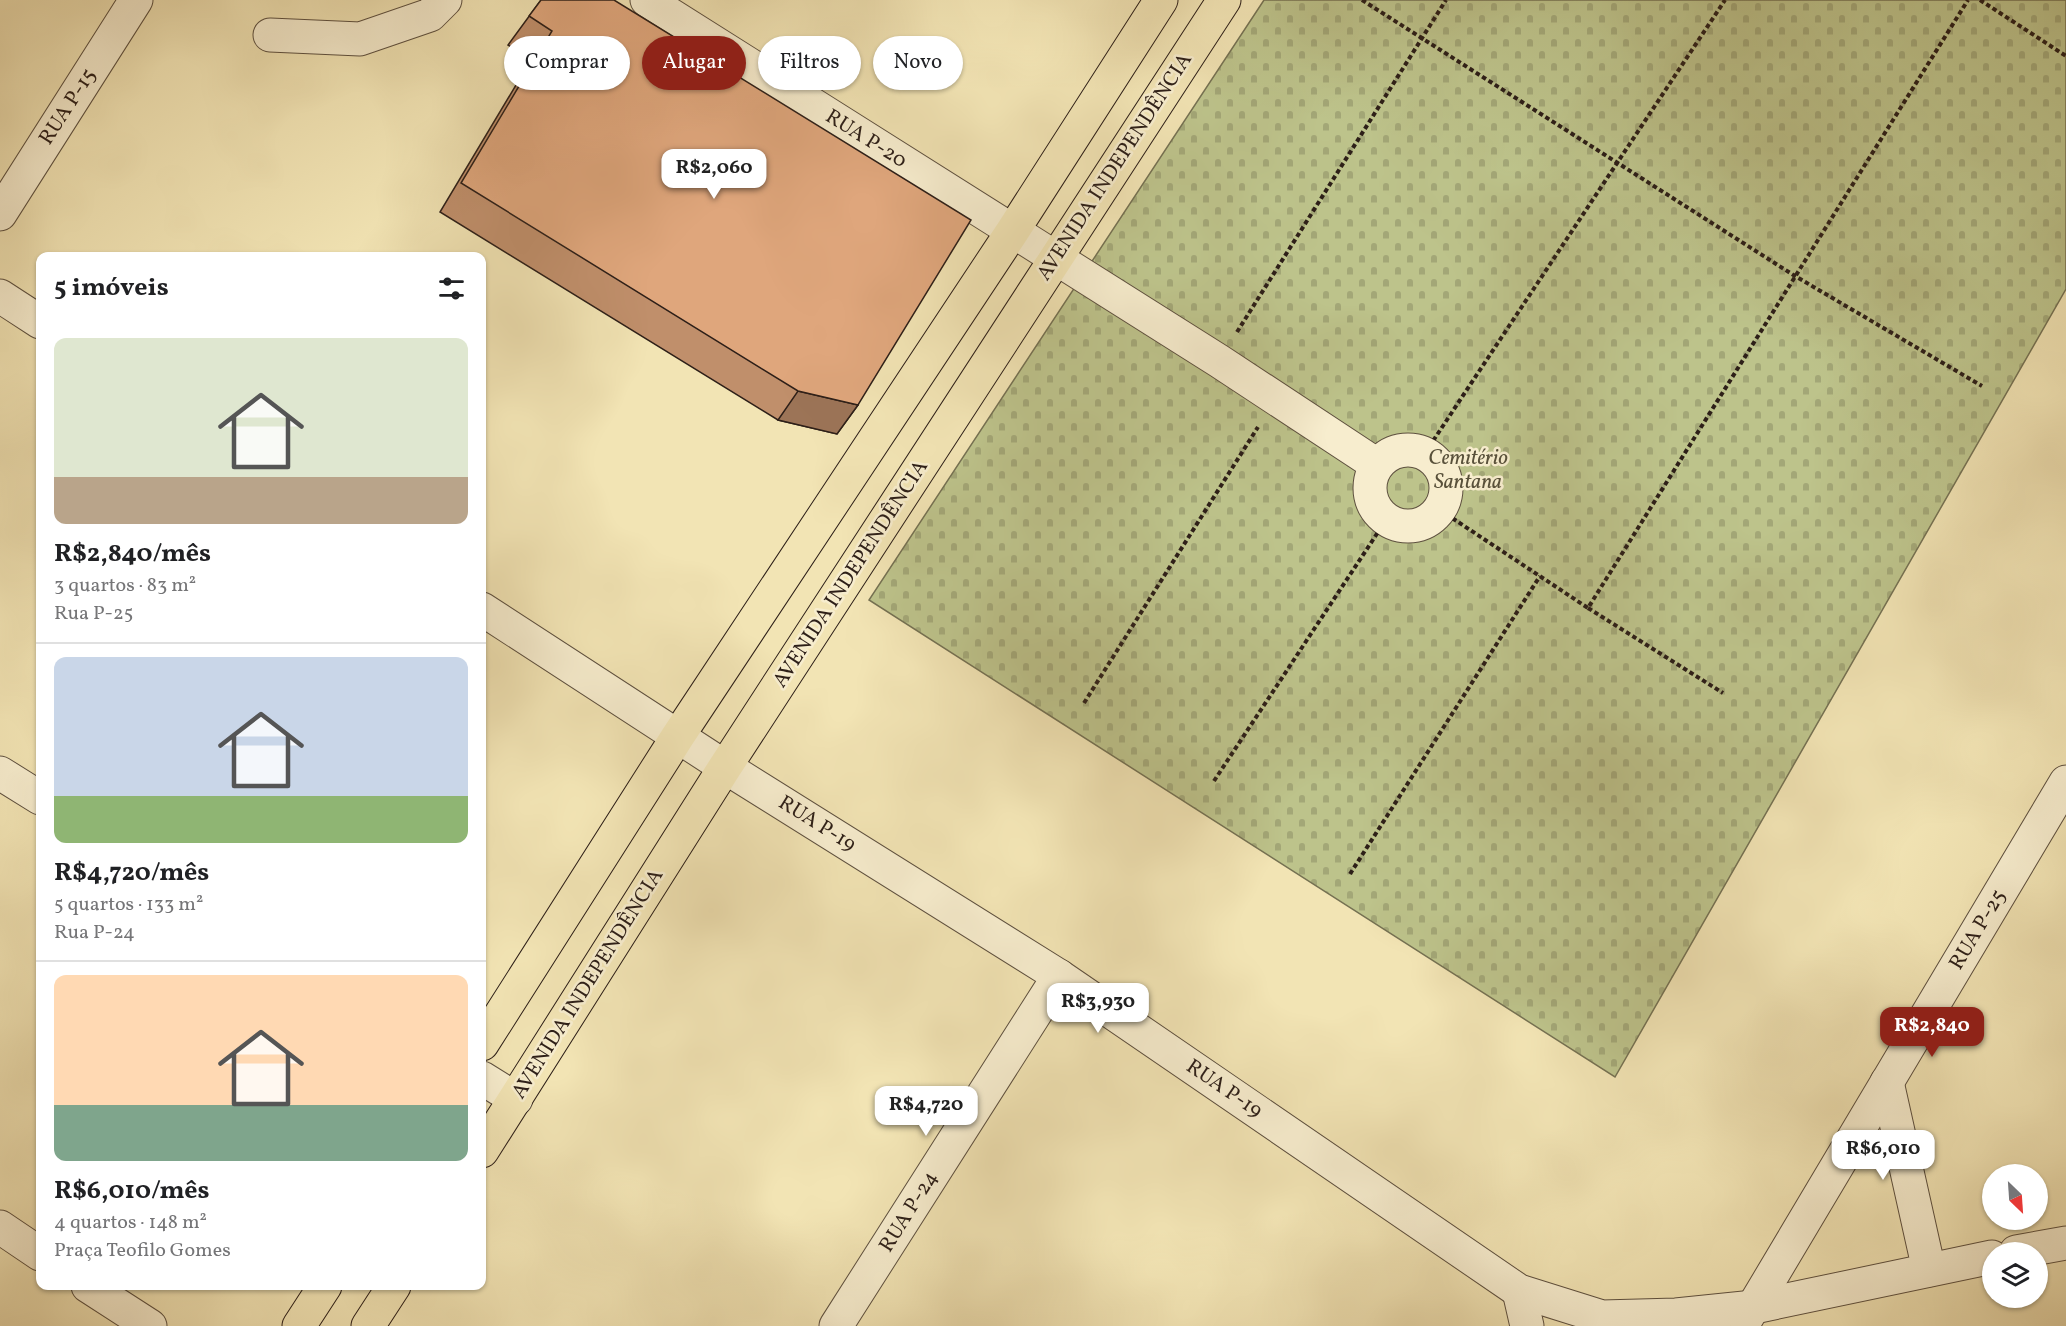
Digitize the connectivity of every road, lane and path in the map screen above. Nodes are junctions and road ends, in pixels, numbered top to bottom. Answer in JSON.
{"nodes":[{"id":1,"x":136,"y":0,"type":"edge"},
{"id":2,"x":446,"y":0,"type":"edge"},
{"id":3,"x":647,"y":0,"type":"edge"},
{"id":4,"x":1161,"y":0,"type":"edge"},
{"id":5,"x":1224,"y":0,"type":"edge"},
{"id":6,"x":1362,"y":0,"type":"edge"},
{"id":7,"x":1446,"y":0,"type":"edge"},
{"id":8,"x":1725,"y":0,"type":"edge"},
{"id":9,"x":1968,"y":0,"type":"edge"},
{"id":10,"x":1980,"y":0,"type":"edge"},
{"id":11,"x":270,"y":35,"type":"dead end"},
{"id":12,"x":1422,"y":38,"type":"junction"},
{"id":13,"x":2066,"y":56,"type":"edge"},
{"id":14,"x":1618,"y":162,"type":"junction"},
{"id":15,"x":0,"y":214,"type":"edge"},
{"id":16,"x":1012,"y":232,"type":"junction"},
{"id":17,"x":1055,"y":259,"type":"junction"},
{"id":18,"x":1795,"y":276,"type":"junction"},
{"id":19,"x":0,"y":296,"type":"edge"},
{"id":20,"x":36,"y":319,"type":"edge"},
{"id":21,"x":1219,"y":360,"type":"junction"},
{"id":22,"x":1982,"y":386,"type":"dead end"},
{"id":23,"x":1276,"y":398,"type":"junction"},
{"id":24,"x":1425,"y":453,"type":"junction"},
{"id":25,"x":1377,"y":465,"type":"junction"},
{"id":26,"x":1440,"y":510,"type":"junction"},
{"id":27,"x":1386,"y":520,"type":"junction"},
{"id":28,"x":1540,"y":576,"type":"junction"},
{"id":29,"x":1587,"y":608,"type":"junction"},
{"id":30,"x":486,"y":612,"type":"edge"},
{"id":31,"x":1723,"y":693,"type":"dead end"},
{"id":32,"x":1084,"y":703,"type":"dead end"},
{"id":33,"x":678,"y":736,"type":"junction"},
{"id":34,"x":725,"y":767,"type":"junction"},
{"id":35,"x":0,"y":773,"type":"edge"},
{"id":36,"x":1214,"y":781,"type":"dead end"},
{"id":37,"x":2066,"y":782,"type":"edge"},
{"id":38,"x":36,"y":796,"type":"edge"},
{"id":39,"x":1350,"y":874,"type":"dead end"},
{"id":40,"x":1059,"y":976,"type":"junction"},
{"id":41,"x":486,"y":1038,"type":"edge"},
{"id":42,"x":486,"y":1080,"type":"edge"},
{"id":43,"x":1887,"y":1082,"type":"junction"},
{"id":44,"x":516,"y":1099,"type":"junction"},
{"id":45,"x":486,"y":1145,"type":"edge"},
{"id":46,"x":0,"y":1227,"type":"edge"},
{"id":47,"x":2066,"y":1243,"type":"edge"},
{"id":48,"x":2048,"y":1246,"type":"edge"},
{"id":49,"x":36,"y":1251,"type":"edge"},
{"id":50,"x":1982,"y":1259,"type":"edge"},
{"id":51,"x":1929,"y":1270,"type":"junction"},
{"id":52,"x":94,"y":1290,"type":"edge"},
{"id":53,"x":322,"y":1290,"type":"edge"},
{"id":54,"x":391,"y":1290,"type":"edge"},
{"id":55,"x":1519,"y":1291,"type":"junction"},
{"id":56,"x":1748,"y":1316,"type":"edge"},
{"id":57,"x":150,"y":1326,"type":"edge"},
{"id":58,"x":299,"y":1326,"type":"edge"},
{"id":59,"x":368,"y":1326,"type":"edge"},
{"id":60,"x":836,"y":1326,"type":"edge"},
{"id":61,"x":1527,"y":1326,"type":"edge"}],
"edges":[{"from":1,"to":15,"type":"street","name":"RUA P-15"},
{"from":2,"to":11,"type":"street"},
{"from":3,"to":16,"type":"street","name":"RUA P-20"},
{"from":4,"to":16,"type":"main road"},
{"from":5,"to":17,"type":"main road","name":"AVENIDA INDEPENDÊNCIA"},
{"from":6,"to":12,"type":"path"},
{"from":7,"to":12,"type":"path"},
{"from":8,"to":14,"type":"path"},
{"from":9,"to":18,"type":"path"},
{"from":10,"to":13,"type":"path"},
{"from":12,"to":14,"type":"path"},
{"from":12,"to":21,"type":"path"},
{"from":14,"to":18,"type":"path"},
{"from":14,"to":24,"type":"path"},
{"from":16,"to":17,"type":"street","name":"RUA P-20"},
{"from":16,"to":33,"type":"main road"},
{"from":17,"to":21,"type":"street","name":"RUA P-20"},
{"from":17,"to":34,"type":"main road","name":"AVENIDA INDEPENDÊNCIA"},
{"from":18,"to":22,"type":"path"},
{"from":18,"to":29,"type":"path"},
{"from":19,"to":20,"type":"street"},
{"from":21,"to":23,"type":"street","name":"RUA P-20"},
{"from":23,"to":25,"type":"street","name":"RUA P-20"},
{"from":23,"to":32,"type":"path"},
{"from":24,"to":25,"type":"street"},
{"from":24,"to":26,"type":"street"},
{"from":25,"to":27,"type":"street"},
{"from":26,"to":27,"type":"street"},
{"from":26,"to":28,"type":"path"},
{"from":27,"to":36,"type":"path"},
{"from":28,"to":29,"type":"path"},
{"from":28,"to":39,"type":"path"},
{"from":29,"to":31,"type":"path"},
{"from":30,"to":33,"type":"street","name":"RUA P-19"},
{"from":33,"to":34,"type":"street","name":"RUA P-19"},
{"from":33,"to":41,"type":"main road"},
{"from":34,"to":40,"type":"street","name":"RUA P-19"},
{"from":34,"to":44,"type":"main road","name":"AVENIDA INDEPENDÊNCIA"},
{"from":35,"to":38,"type":"street"},
{"from":37,"to":43,"type":"street","name":"RUA P-25"},
{"from":40,"to":55,"type":"street","name":"RUA P-19"},
{"from":40,"to":60,"type":"street","name":"RUA P-24"},
{"from":42,"to":44,"type":"street"},
{"from":43,"to":51,"type":"street"},
{"from":43,"to":56,"type":"street","name":"RUA P-25"},
{"from":44,"to":45,"type":"main road","name":"AVENIDA INDEPENDÊNCIA"},
{"from":46,"to":49,"type":"street"},
{"from":47,"to":48,"type":"street"},
{"from":50,"to":51,"type":"street","name":"RUA P-19"},
{"from":51,"to":56,"type":"street","name":"RUA P-19"},
{"from":52,"to":57,"type":"street"},
{"from":53,"to":58,"type":"main road"},
{"from":54,"to":59,"type":"main road"},
{"from":55,"to":56,"type":"street","name":"RUA P-19"},
{"from":55,"to":61,"type":"street"}]}
